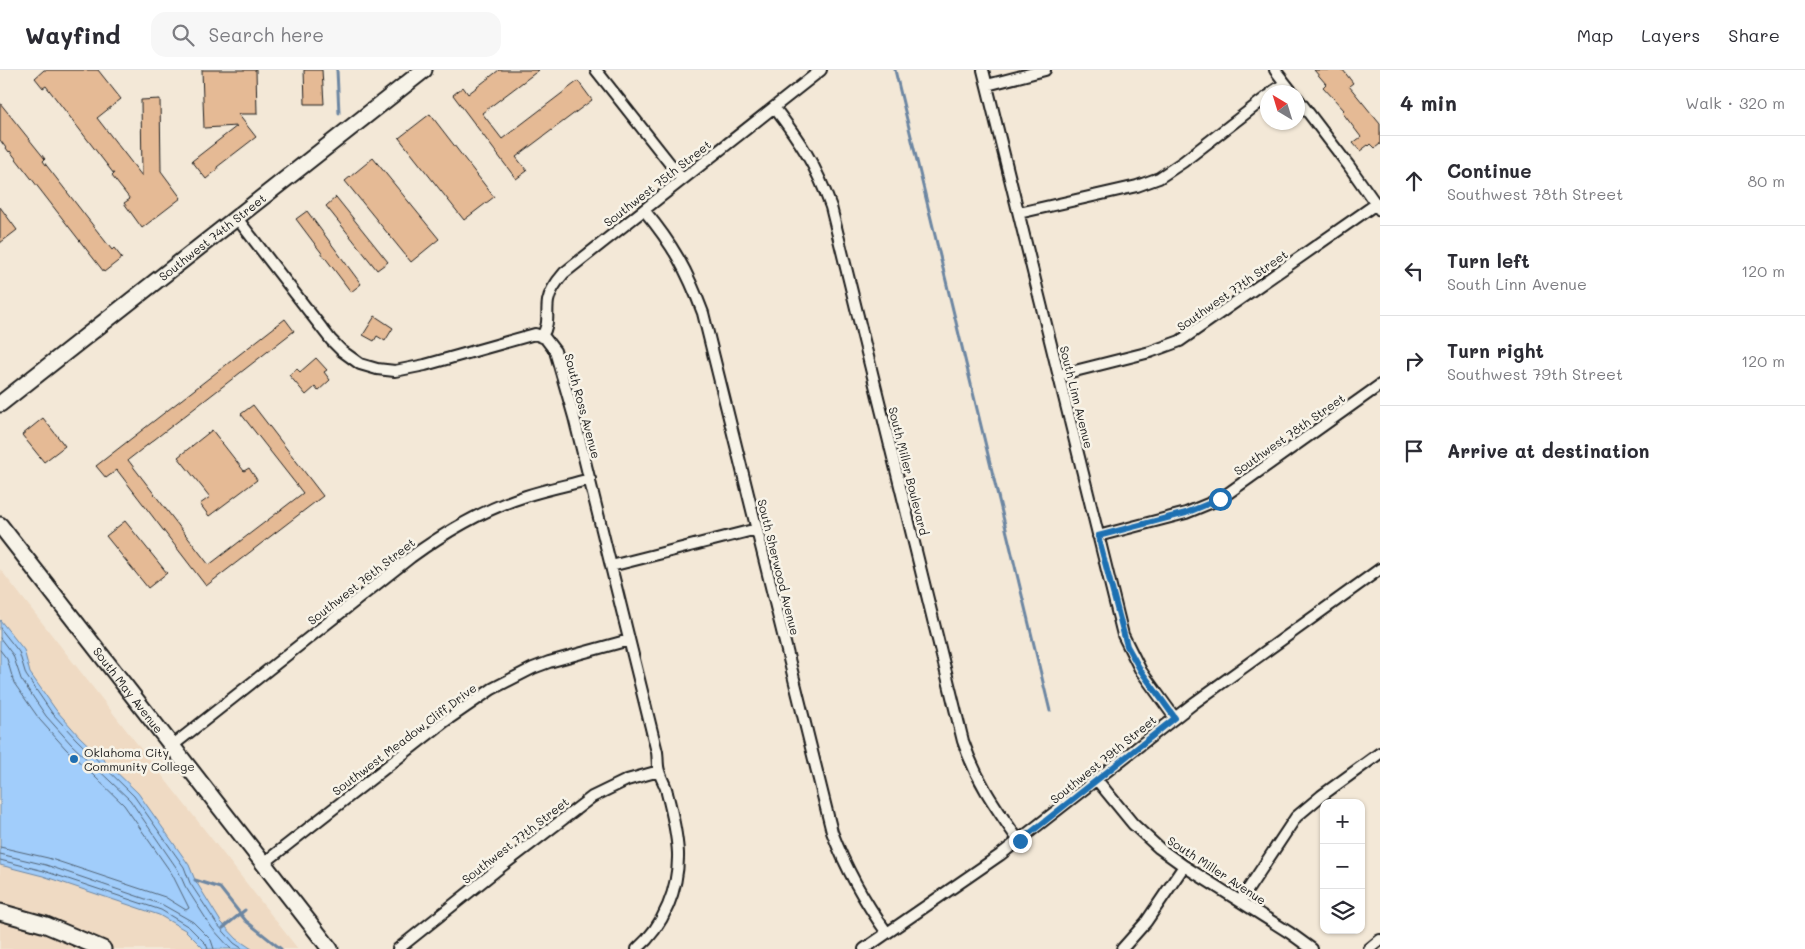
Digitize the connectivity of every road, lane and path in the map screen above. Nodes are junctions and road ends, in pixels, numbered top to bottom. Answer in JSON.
{"nodes":[{"id":1,"x":424,"y":70,"type":"edge"},
{"id":2,"x":596,"y":70,"type":"edge"},
{"id":3,"x":821,"y":70,"type":"edge"},
{"id":4,"x":983,"y":70,"type":"edge"},
{"id":5,"x":1045,"y":70,"type":"edge"},
{"id":6,"x":1275,"y":70,"type":"edge"},
{"id":7,"x":1285,"y":83,"type":"joint"},
{"id":8,"x":987,"y":85,"type":"junction"},
{"id":9,"x":1282,"y":85,"type":"edge"},
{"id":10,"x":1260,"y":102,"type":"edge"},
{"id":11,"x":774,"y":107,"type":"junction"},
{"id":12,"x":1305,"y":108,"type":"edge"},
{"id":13,"x":682,"y":180,"type":"junction"},
{"id":14,"x":1378,"y":207,"type":"edge"},
{"id":15,"x":644,"y":210,"type":"junction"},
{"id":16,"x":1018,"y":213,"type":"junction"},
{"id":17,"x":236,"y":218,"type":"junction"},
{"id":18,"x":542,"y":336,"type":"junction"},
{"id":19,"x":1059,"y":376,"type":"junction"},
{"id":20,"x":1380,"y":385,"type":"edge"},
{"id":21,"x":0,"y":404,"type":"edge"},
{"id":22,"x":590,"y":479,"type":"junction"},
{"id":23,"x":0,"y":526,"type":"edge"},
{"id":24,"x":757,"y":529,"type":"junction"},
{"id":25,"x":1098,"y":536,"type":"junction"},
{"id":26,"x":612,"y":566,"type":"junction"},
{"id":27,"x":1380,"y":569,"type":"edge"},
{"id":28,"x":629,"y":640,"type":"junction"},
{"id":29,"x":1175,"y":718,"type":"junction"},
{"id":30,"x":172,"y":746,"type":"junction"},
{"id":31,"x":1380,"y":753,"type":"edge"},
{"id":32,"x":659,"y":771,"type":"junction"},
{"id":33,"x":1098,"y":780,"type":"junction"},
{"id":34,"x":1020,"y":841,"type":"junction"},
{"id":35,"x":264,"y":864,"type":"junction"},
{"id":36,"x":1184,"y":866,"type":"junction"},
{"id":37,"x":1241,"y":900,"type":"junction"},
{"id":38,"x":0,"y":912,"type":"edge"},
{"id":39,"x":887,"y":933,"type":"junction"},
{"id":40,"x":1380,"y":940,"type":"edge"},
{"id":41,"x":103,"y":949,"type":"edge"},
{"id":42,"x":330,"y":949,"type":"edge"},
{"id":43,"x":398,"y":949,"type":"edge"},
{"id":44,"x":637,"y":949,"type":"edge"},
{"id":45,"x":864,"y":949,"type":"edge"},
{"id":46,"x":1122,"y":949,"type":"edge"},
{"id":47,"x":1312,"y":949,"type":"edge"},
{"id":48,"x":1369,"y":949,"type":"edge"}],
"edges":[{"from":1,"to":17,"type":"main road","name":"Southwest 74th Street"},
{"from":2,"to":13,"type":"street"},
{"from":3,"to":11,"type":"street","name":"Southwest 75th Street"},
{"from":4,"to":8,"type":"street","name":"South Linn Avenue"},
{"from":5,"to":8,"type":"street"},
{"from":6,"to":7,"type":"street"},
{"from":7,"to":9,"type":"street"},
{"from":8,"to":16,"type":"street","name":"South Linn Avenue"},
{"from":10,"to":16,"type":"street"},
{"from":11,"to":13,"type":"street","name":"Southwest 75th Street"},
{"from":11,"to":34,"type":"street","name":"South Miller Boulevard"},
{"from":12,"to":14,"type":"street"},
{"from":13,"to":15,"type":"street","name":"Southwest 75th Street"},
{"from":14,"to":19,"type":"street","name":"Southwest 77th Street"},
{"from":15,"to":18,"type":"street","name":"Southwest 75th Street"},
{"from":15,"to":24,"type":"street","name":"South Sherwood Avenue"},
{"from":16,"to":19,"type":"street","name":"South Linn Avenue"},
{"from":17,"to":18,"type":"street"},
{"from":17,"to":21,"type":"main road","name":"Southwest 74th Street"},
{"from":18,"to":22,"type":"street","name":"South Ross Avenue"},
{"from":19,"to":25,"type":"street","name":"South Linn Avenue"},
{"from":20,"to":25,"type":"street","name":"Southwest 78th Street"},
{"from":22,"to":26,"type":"street","name":"South Ross Avenue"},
{"from":22,"to":30,"type":"street","name":"Southwest 76th Street"},
{"from":23,"to":30,"type":"main road","name":"South May Avenue"},
{"from":24,"to":26,"type":"street"},
{"from":24,"to":39,"type":"street","name":"South Sherwood Avenue"},
{"from":25,"to":29,"type":"street","name":"South Linn Avenue"},
{"from":26,"to":28,"type":"street","name":"South Ross Avenue"},
{"from":27,"to":29,"type":"street","name":"Southwest 79th Street"},
{"from":28,"to":32,"type":"street","name":"South Ross Avenue"},
{"from":28,"to":35,"type":"street","name":"Southwest Meadow Cliff Drive"},
{"from":29,"to":33,"type":"street","name":"Southwest 79th Street"},
{"from":30,"to":35,"type":"main road","name":"South May Avenue"},
{"from":31,"to":37,"type":"street"},
{"from":32,"to":43,"type":"street","name":"Southwest 77th Street"},
{"from":32,"to":44,"type":"street"},
{"from":33,"to":34,"type":"street","name":"Southwest 79th Street"},
{"from":33,"to":36,"type":"street","name":"South Miller Avenue"},
{"from":34,"to":39,"type":"street","name":"Southwest 79th Street"},
{"from":35,"to":42,"type":"main road","name":"South May Avenue"},
{"from":36,"to":37,"type":"street","name":"South Miller Avenue"},
{"from":36,"to":46,"type":"street"},
{"from":37,"to":47,"type":"street","name":"South Miller Avenue"},
{"from":38,"to":41,"type":"main road"},
{"from":39,"to":45,"type":"street","name":"Southwest 79th Street"},
{"from":40,"to":48,"type":"street"}]}
